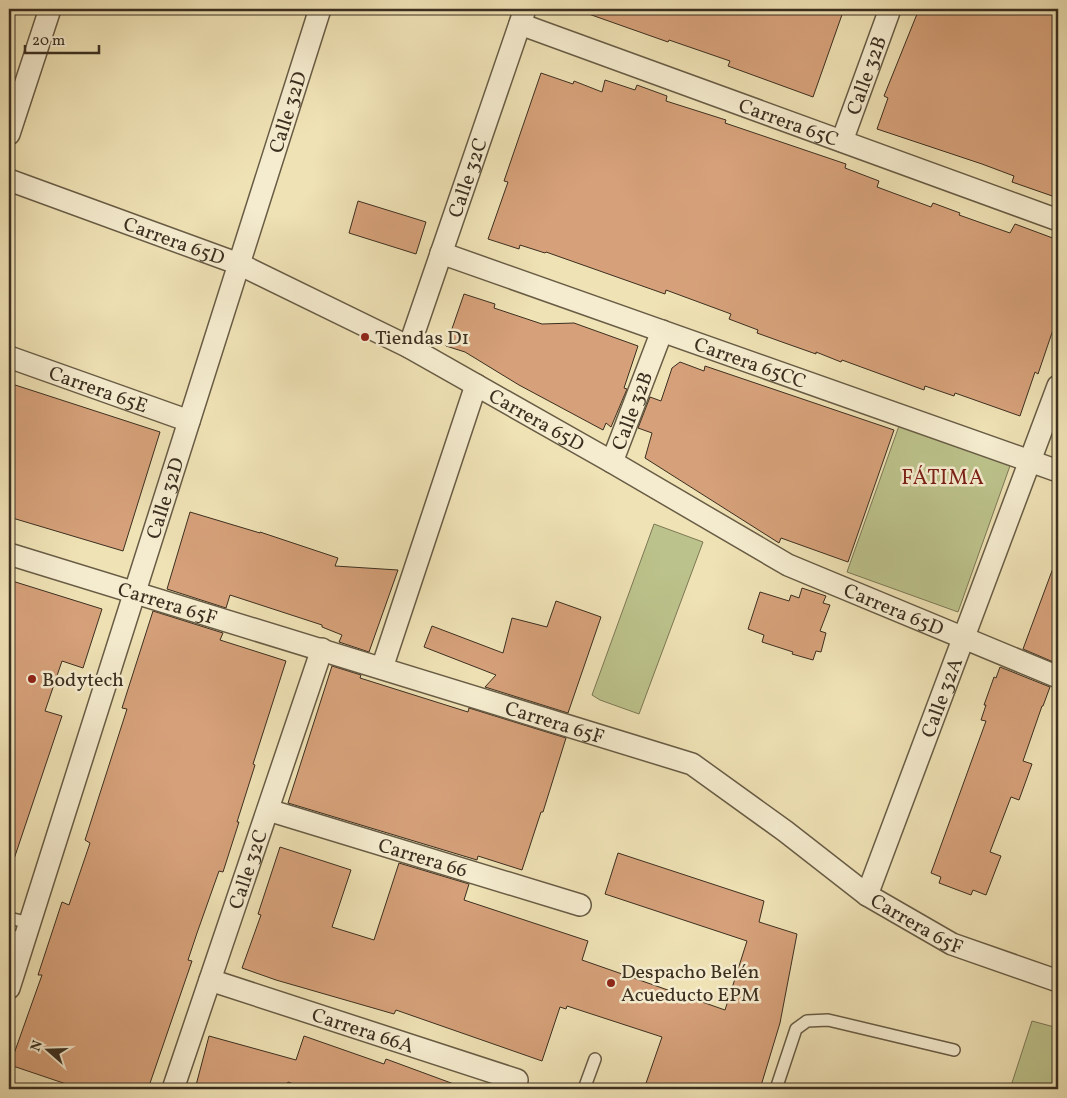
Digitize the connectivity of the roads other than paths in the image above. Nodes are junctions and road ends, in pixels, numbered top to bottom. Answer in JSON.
{"nodes":[{"id":1,"x":50,"y":9,"type":"edge"},
{"id":2,"x":320,"y":9,"type":"edge"},
{"id":3,"x":890,"y":9,"type":"edge"},
{"id":4,"x":522,"y":16,"type":"edge"},
{"id":5,"x":9,"y":134,"type":"edge"},
{"id":6,"x":842,"y":141,"type":"junction"},
{"id":7,"x":9,"y":180,"type":"edge"},
{"id":8,"x":1058,"y":220,"type":"edge"},
{"id":9,"x":441,"y":253,"type":"junction"},
{"id":10,"x":239,"y":264,"type":"junction"},
{"id":11,"x":662,"y":331,"type":"junction"},
{"id":12,"x":408,"y":348,"type":"junction"},
{"id":13,"x":9,"y":357,"type":"edge"},
{"id":14,"x":476,"y":385,"type":"junction"},
{"id":15,"x":1058,"y":386,"type":"edge"},
{"id":16,"x":189,"y":421,"type":"junction"},
{"id":17,"x":1030,"y":461,"type":"junction"},
{"id":18,"x":612,"y":462,"type":"junction"},
{"id":19,"x":1058,"y":471,"type":"edge"},
{"id":20,"x":9,"y":554,"type":"edge"},
{"id":21,"x":134,"y":592,"type":"junction"},
{"id":22,"x":964,"y":639,"type":"junction"},
{"id":23,"x":322,"y":649,"type":"junction"},
{"id":24,"x":382,"y":668,"type":"junction"},
{"id":25,"x":1058,"y":677,"type":"edge"},
{"id":26,"x":268,"y":810,"type":"junction"},
{"id":27,"x":867,"y":895,"type":"junction"},
{"id":28,"x":580,"y":905,"type":"dead end"},
{"id":29,"x":9,"y":918,"type":"edge"},
{"id":30,"x":21,"y":932,"type":"edge"},
{"id":31,"x":210,"y":980,"type":"junction"},
{"id":32,"x":1058,"y":982,"type":"edge"},
{"id":33,"x":9,"y":988,"type":"edge"},
{"id":34,"x":954,"y":1050,"type":"dead end"},
{"id":35,"x":595,"y":1059,"type":"dead end"},
{"id":36,"x":517,"y":1080,"type":"dead end"},
{"id":37,"x":173,"y":1089,"type":"edge"},
{"id":38,"x":584,"y":1089,"type":"edge"},
{"id":39,"x":776,"y":1089,"type":"edge"}],
"edges":[{"from":1,"to":5,"type":"street"},
{"from":2,"to":10,"type":"street","name":"Calle 32D"},
{"from":3,"to":6,"type":"street","name":"Calle 32B"},
{"from":4,"to":6,"type":"street","name":"Carrera 65C"},
{"from":4,"to":9,"type":"street","name":"Calle 32C"},
{"from":6,"to":8,"type":"street","name":"Carrera 65C"},
{"from":7,"to":10,"type":"street","name":"Carrera 65D"},
{"from":9,"to":11,"type":"street","name":"Carrera 65CC"},
{"from":9,"to":12,"type":"street","name":"Calle 32C"},
{"from":10,"to":12,"type":"street","name":"Carrera 65D"},
{"from":10,"to":16,"type":"street","name":"Calle 32D"},
{"from":11,"to":17,"type":"street","name":"Carrera 65CC"},
{"from":11,"to":18,"type":"street","name":"Calle 32B"},
{"from":12,"to":14,"type":"street","name":"Carrera 65D"},
{"from":13,"to":16,"type":"street","name":"Carrera 65E"},
{"from":14,"to":18,"type":"street","name":"Carrera 65D"},
{"from":14,"to":24,"type":"street"},
{"from":15,"to":17,"type":"street","name":"Calle 32A"},
{"from":16,"to":21,"type":"street","name":"Calle 32D"},
{"from":17,"to":19,"type":"street","name":"Carrera 65CC"},
{"from":17,"to":22,"type":"street","name":"Calle 32A"},
{"from":18,"to":22,"type":"street","name":"Carrera 65D"},
{"from":20,"to":21,"type":"street","name":"Carrera 65F"},
{"from":21,"to":23,"type":"street","name":"Carrera 65F"},
{"from":21,"to":30,"type":"street","name":"Calle 32D"},
{"from":22,"to":25,"type":"street","name":"Carrera 65D"},
{"from":22,"to":27,"type":"street","name":"Calle 32A"},
{"from":23,"to":24,"type":"street","name":"Carrera 65F"},
{"from":23,"to":26,"type":"street","name":"Calle 32C"},
{"from":24,"to":27,"type":"street","name":"Carrera 65F"},
{"from":26,"to":28,"type":"street","name":"Carrera 66"},
{"from":26,"to":31,"type":"street","name":"Calle 32C"},
{"from":27,"to":32,"type":"street","name":"Carrera 65F"},
{"from":29,"to":30,"type":"lane"},
{"from":30,"to":33,"type":"street","name":"Calle 32D"},
{"from":31,"to":36,"type":"street","name":"Carrera 66A"},
{"from":31,"to":37,"type":"street","name":"Calle 32C"},
{"from":34,"to":39,"type":"lane"},
{"from":35,"to":38,"type":"lane"}]}
